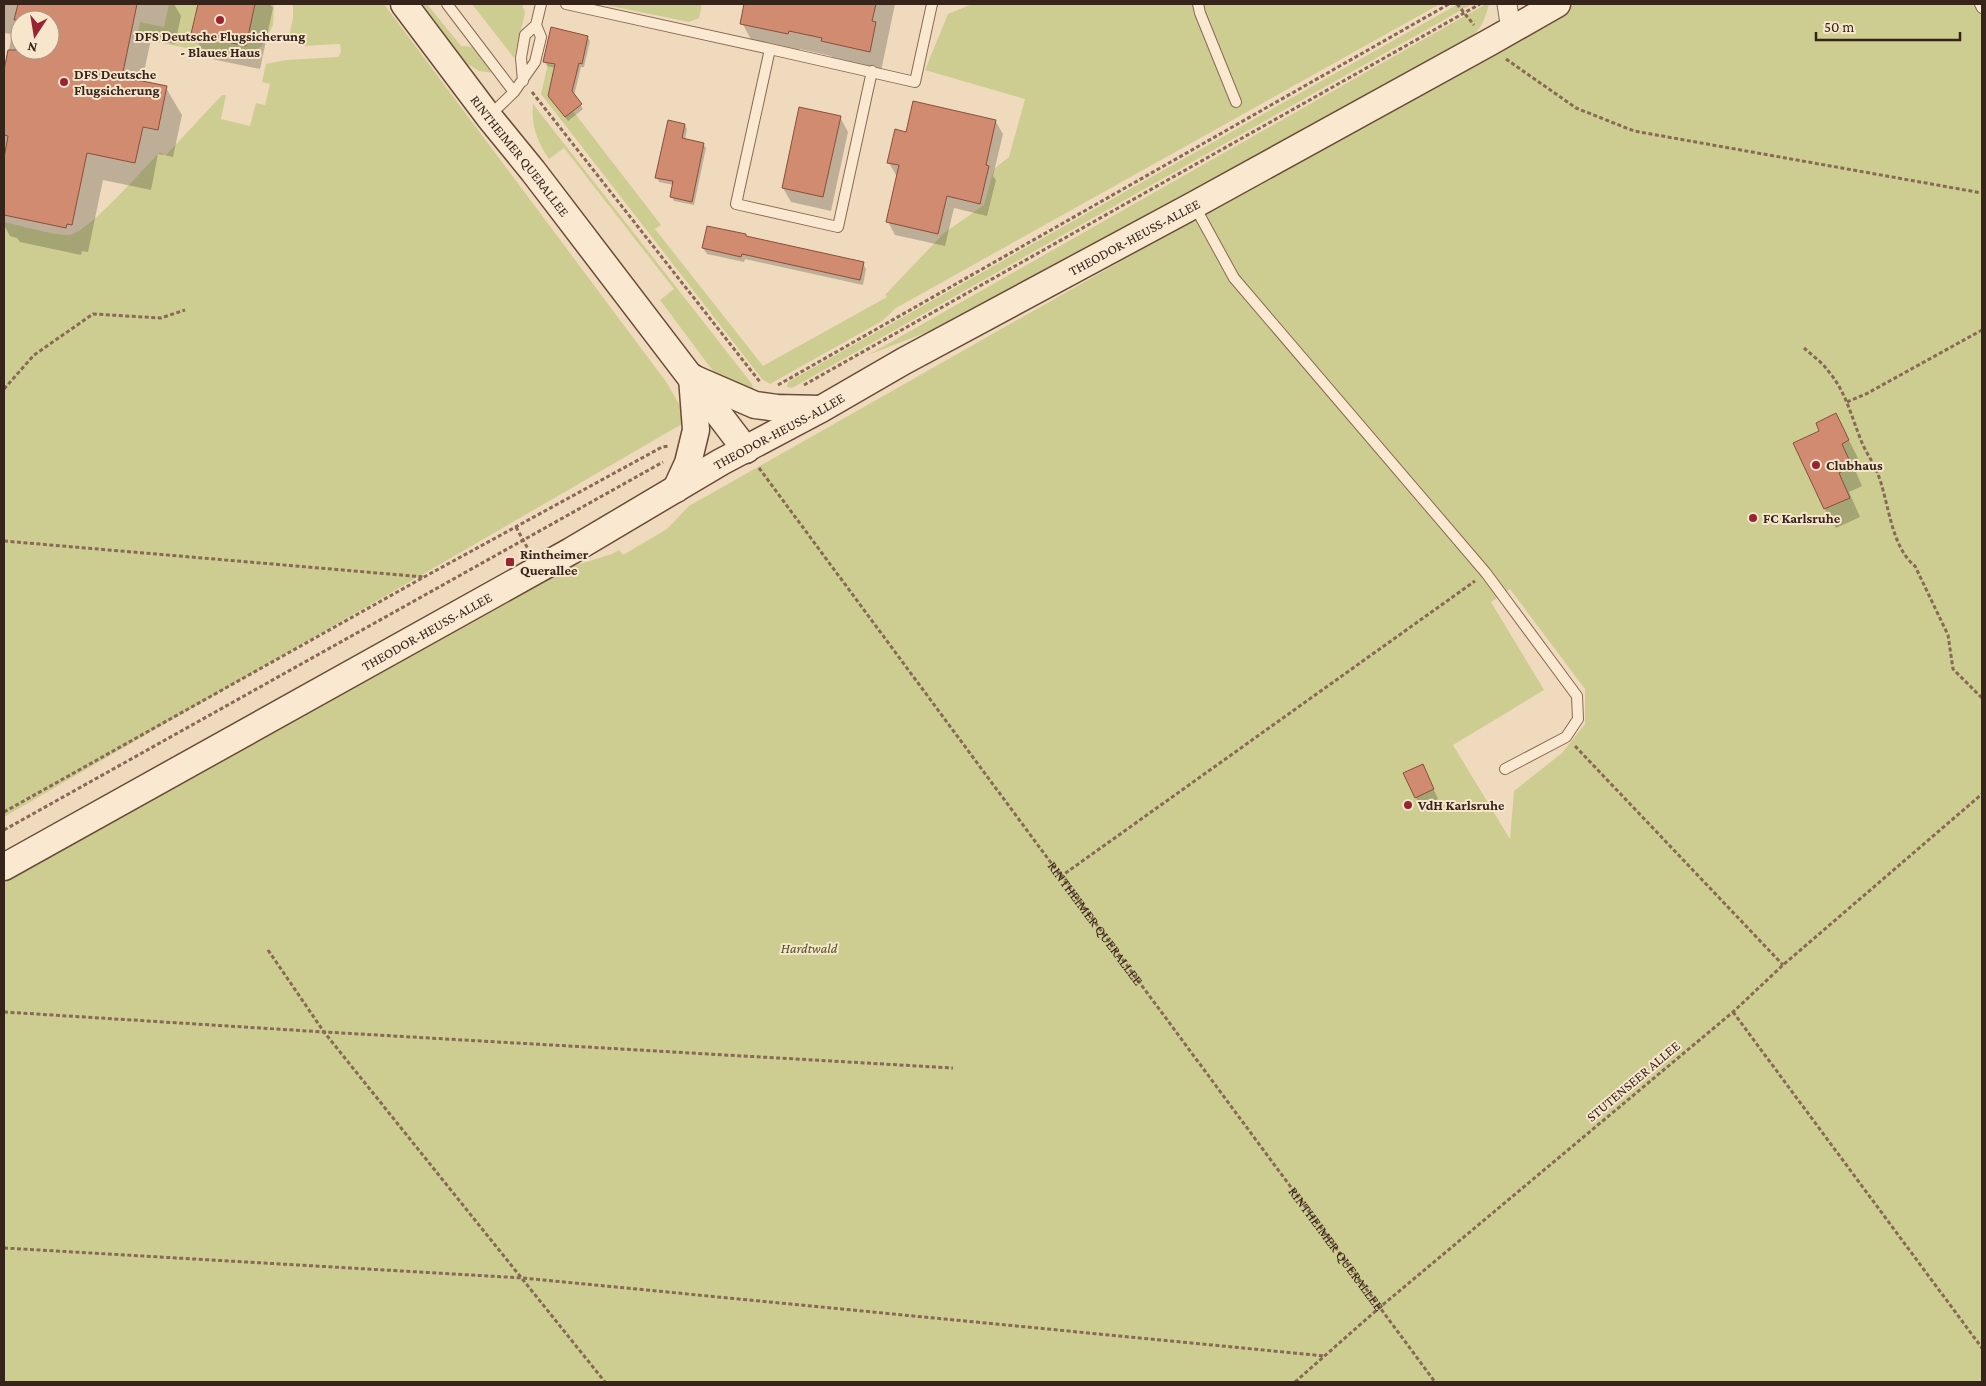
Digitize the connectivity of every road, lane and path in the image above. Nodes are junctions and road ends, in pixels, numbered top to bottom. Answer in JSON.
{"nodes":[{"id":1,"x":404,"y":4,"type":"edge"},
{"id":2,"x":447,"y":4,"type":"edge"},
{"id":3,"x":540,"y":4,"type":"edge"},
{"id":4,"x":566,"y":4,"type":"edge"},
{"id":5,"x":932,"y":4,"type":"edge"},
{"id":6,"x":1198,"y":4,"type":"edge"},
{"id":7,"x":1449,"y":4,"type":"edge"},
{"id":8,"x":1480,"y":4,"type":"edge"},
{"id":9,"x":1507,"y":4,"type":"edge"},
{"id":10,"x":1557,"y":4,"type":"edge"},
{"id":11,"x":1980,"y":4,"type":"edge"},
{"id":12,"x":1982,"y":8,"type":"edge"},
{"id":13,"x":536,"y":24,"type":"junction"},
{"id":14,"x":1501,"y":36,"type":"junction"},
{"id":15,"x":770,"y":49,"type":"junction"},
{"id":16,"x":872,"y":71,"type":"junction"},
{"id":17,"x":523,"y":81,"type":"junction"},
{"id":18,"x":514,"y":92,"type":"junction"},
{"id":19,"x":1236,"y":102,"type":"dead end"},
{"id":20,"x":489,"y":117,"type":"junction"},
{"id":21,"x":1982,"y":192,"type":"edge"},
{"id":22,"x":1194,"y":205,"type":"junction"},
{"id":23,"x":185,"y":310,"type":"dead end"},
{"id":24,"x":1982,"y":330,"type":"edge"},
{"id":25,"x":1804,"y":348,"type":"dead end"},
{"id":26,"x":692,"y":377,"type":"junction"},
{"id":27,"x":762,"y":385,"type":"dead end"},
{"id":28,"x":802,"y":386,"type":"dead end"},
{"id":29,"x":774,"y":388,"type":"dead end"},
{"id":30,"x":4,"y":389,"type":"edge"},
{"id":31,"x":1847,"y":402,"type":"junction"},
{"id":32,"x":821,"y":410,"type":"junction"},
{"id":33,"x":694,"y":443,"type":"junction"},
{"id":34,"x":652,"y":453,"type":"dead end"},
{"id":35,"x":751,"y":457,"type":"junction"},
{"id":36,"x":676,"y":489,"type":"junction"},
{"id":37,"x":516,"y":527,"type":"junction"},
{"id":38,"x":4,"y":541,"type":"edge"},
{"id":39,"x":524,"y":541,"type":"junction"},
{"id":40,"x":528,"y":548,"type":"dead end"},
{"id":41,"x":1486,"y":573,"type":"junction"},
{"id":42,"x":424,"y":577,"type":"junction"},
{"id":43,"x":1982,"y":698,"type":"edge"},
{"id":44,"x":1566,"y":737,"type":"junction"},
{"id":45,"x":1505,"y":770,"type":"dead end"},
{"id":46,"x":1982,"y":794,"type":"edge"},
{"id":47,"x":4,"y":812,"type":"edge"},
{"id":48,"x":4,"y":830,"type":"edge"},
{"id":49,"x":4,"y":867,"type":"edge"},
{"id":50,"x":1060,"y":877,"type":"junction"},
{"id":51,"x":268,"y":950,"type":"dead end"},
{"id":52,"x":1783,"y":966,"type":"junction"},
{"id":53,"x":4,"y":1012,"type":"edge"},
{"id":54,"x":1733,"y":1012,"type":"junction"},
{"id":55,"x":324,"y":1032,"type":"junction"},
{"id":56,"x":953,"y":1068,"type":"dead end"},
{"id":57,"x":4,"y":1248,"type":"edge"},
{"id":58,"x":522,"y":1278,"type":"junction"},
{"id":59,"x":1380,"y":1308,"type":"junction"},
{"id":60,"x":1982,"y":1348,"type":"edge"},
{"id":61,"x":1325,"y":1356,"type":"junction"},
{"id":62,"x":605,"y":1382,"type":"edge"},
{"id":63,"x":1295,"y":1382,"type":"edge"},
{"id":64,"x":1435,"y":1382,"type":"edge"}],
"edges":[{"from":1,"to":20,"type":"main road","name":"RINTHEIMER QUERALLEE"},
{"from":2,"to":18,"type":"lane"},
{"from":3,"to":13,"type":"lane"},
{"from":4,"to":15,"type":"lane"},
{"from":5,"to":16,"type":"lane"},
{"from":6,"to":19,"type":"lane"},
{"from":7,"to":29,"type":"path"},
{"from":8,"to":28,"type":"path"},
{"from":9,"to":14,"type":"street"},
{"from":10,"to":14,"type":"main road","name":"THEODOR-HEUSS-ALLEE"},
{"from":11,"to":12,"type":"lane"},
{"from":13,"to":17,"type":"lane"},
{"from":13,"to":17,"type":"lane"},
{"from":14,"to":21,"type":"path"},
{"from":14,"to":22,"type":"main road","name":"THEODOR-HEUSS-ALLEE"},
{"from":15,"to":16,"type":"lane"},
{"from":15,"to":16,"type":"lane"},
{"from":17,"to":18,"type":"lane"},
{"from":17,"to":27,"type":"path"},
{"from":18,"to":20,"type":"lane"},
{"from":20,"to":26,"type":"main road","name":"RINTHEIMER QUERALLEE"},
{"from":22,"to":32,"type":"main road","name":"THEODOR-HEUSS-ALLEE"},
{"from":22,"to":41,"type":"lane"},
{"from":23,"to":30,"type":"path"},
{"from":24,"to":31,"type":"path"},
{"from":25,"to":31,"type":"path"},
{"from":26,"to":32,"type":"main road"},
{"from":26,"to":33,"type":"main road"},
{"from":26,"to":35,"type":"main road","name":"RINTHEIMER QUERALLEE"},
{"from":31,"to":43,"type":"path"},
{"from":32,"to":35,"type":"main road","name":"THEODOR-HEUSS-ALLEE"},
{"from":33,"to":36,"type":"main road"},
{"from":33,"to":39,"type":"path"},
{"from":34,"to":37,"type":"path"},
{"from":35,"to":36,"type":"main road","name":"THEODOR-HEUSS-ALLEE"},
{"from":35,"to":50,"type":"path","name":"RINTHEIMER QUERALLEE"},
{"from":36,"to":49,"type":"main road","name":"THEODOR-HEUSS-ALLEE"},
{"from":37,"to":39,"type":"path"},
{"from":37,"to":42,"type":"path"},
{"from":38,"to":42,"type":"path"},
{"from":39,"to":40,"type":"path"},
{"from":39,"to":48,"type":"path"},
{"from":41,"to":44,"type":"lane"},
{"from":41,"to":50,"type":"path"},
{"from":42,"to":47,"type":"path"},
{"from":44,"to":45,"type":"lane"},
{"from":44,"to":52,"type":"path"},
{"from":46,"to":52,"type":"path","name":"STUTENSEER ALLEE"},
{"from":50,"to":59,"type":"path","name":"RINTHEIMER QUERALLEE"},
{"from":51,"to":55,"type":"path"},
{"from":52,"to":54,"type":"path","name":"STUTENSEER ALLEE"},
{"from":53,"to":55,"type":"path"},
{"from":54,"to":59,"type":"path","name":"STUTENSEER ALLEE"},
{"from":54,"to":60,"type":"path"},
{"from":55,"to":56,"type":"path"},
{"from":55,"to":58,"type":"path"},
{"from":57,"to":58,"type":"path"},
{"from":58,"to":61,"type":"path"},
{"from":58,"to":62,"type":"path"},
{"from":59,"to":61,"type":"path","name":"STUTENSEER ALLEE"},
{"from":59,"to":64,"type":"path","name":"RINTHEIMER QUERALLEE"},
{"from":61,"to":63,"type":"path","name":"STUTENSEER ALLEE"}]}
